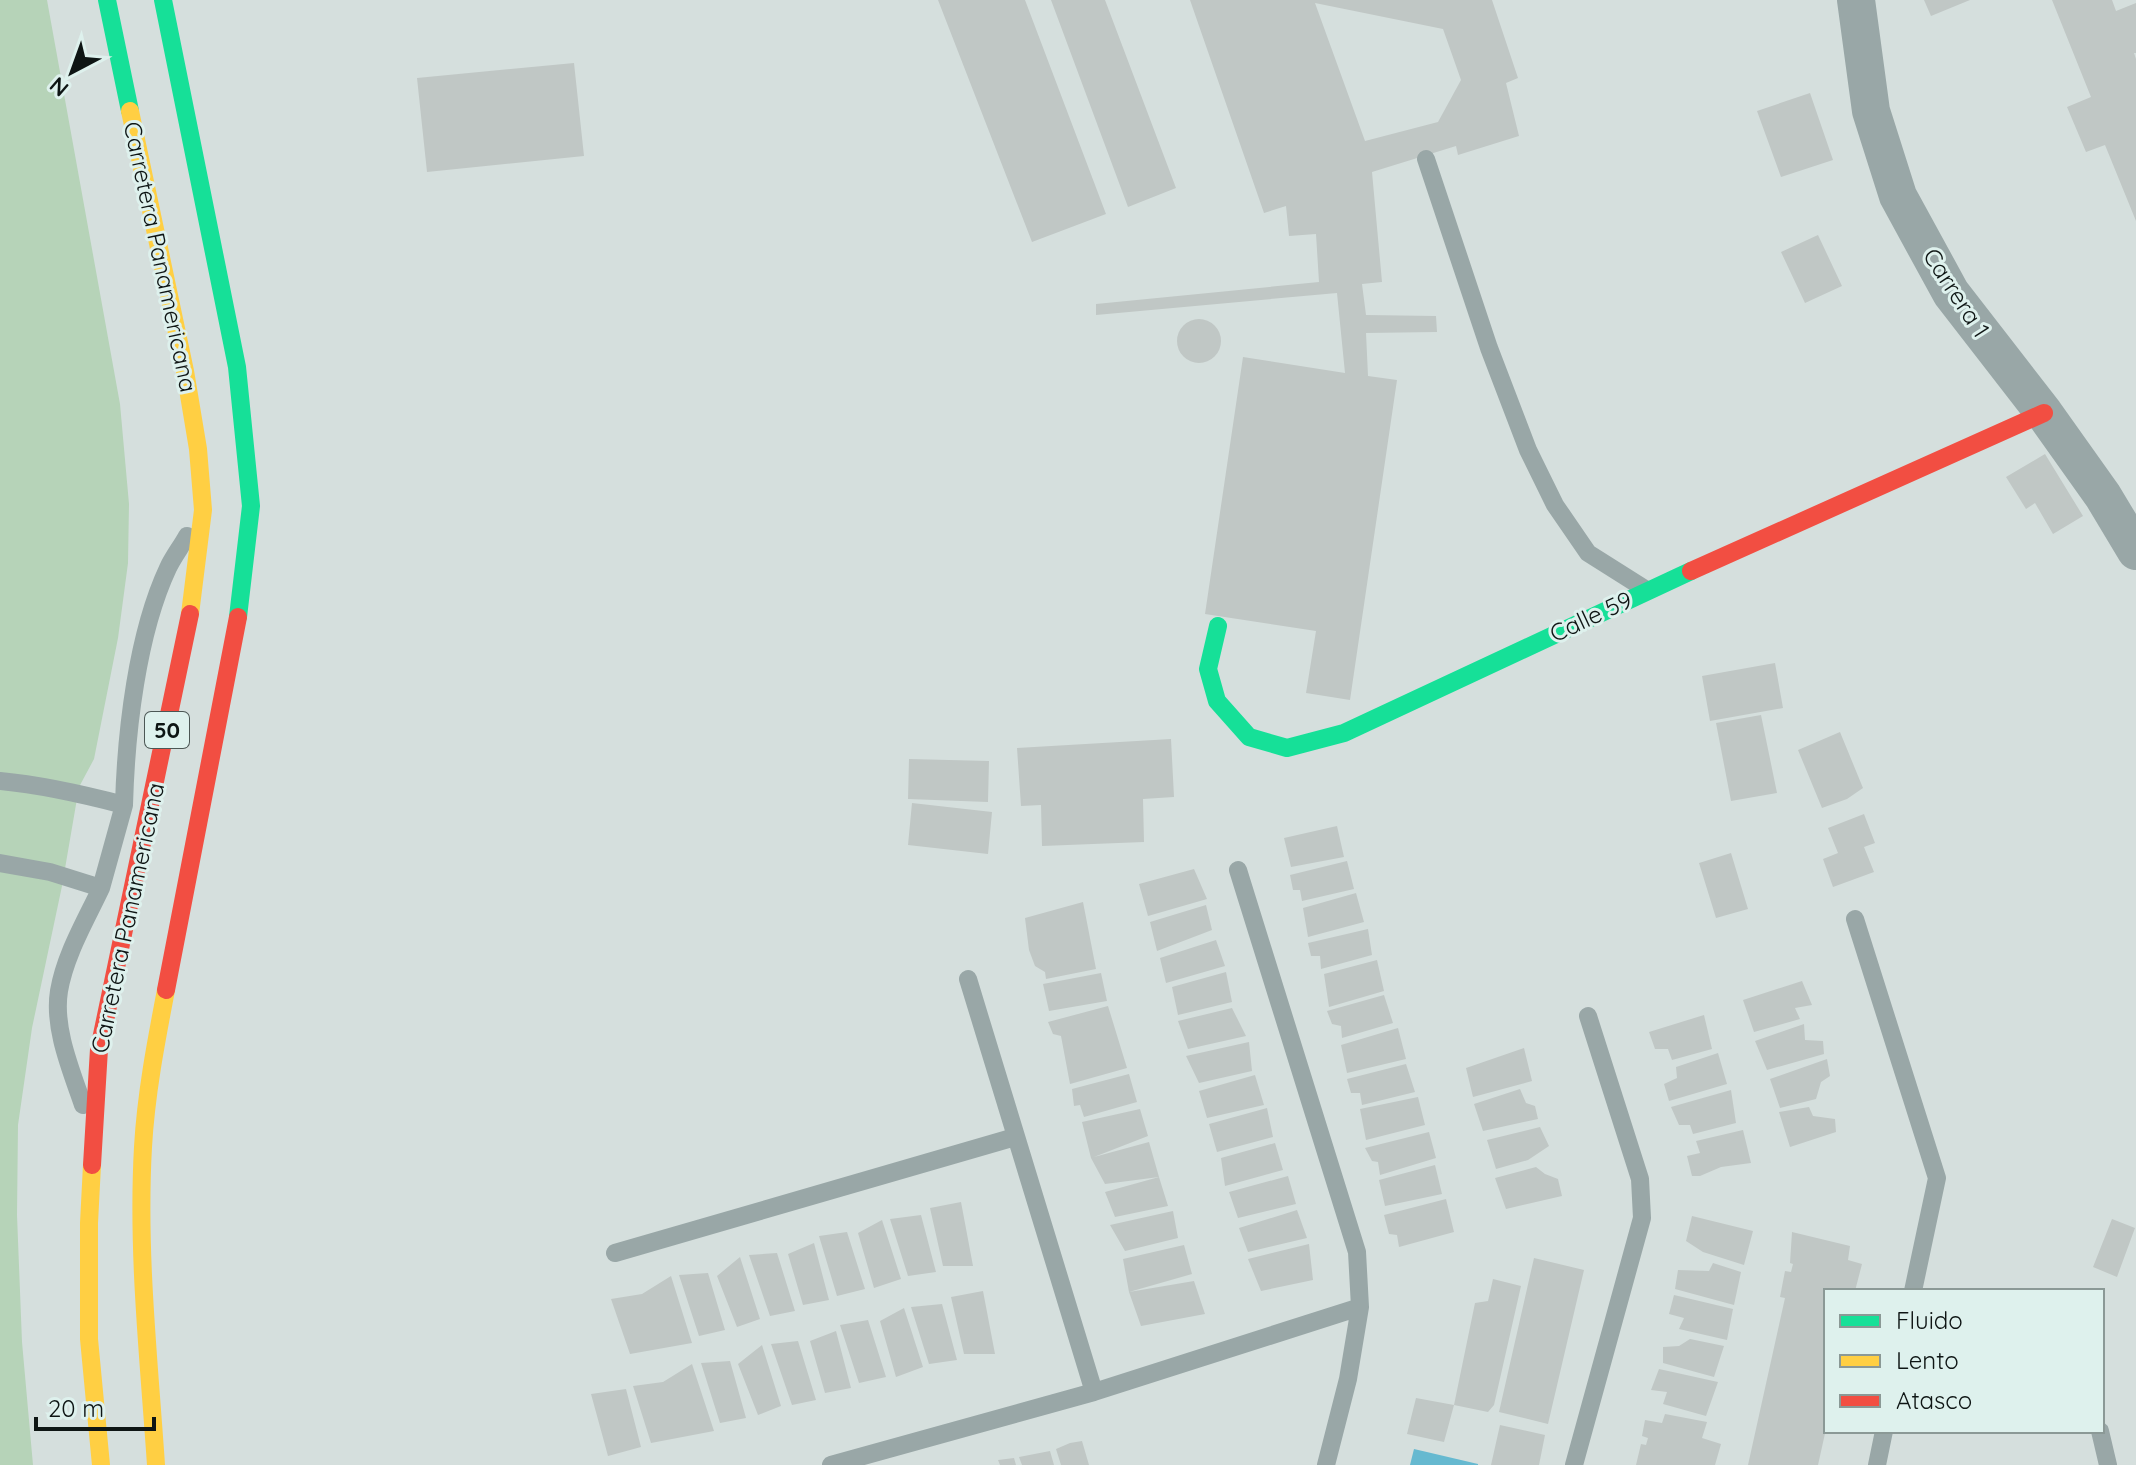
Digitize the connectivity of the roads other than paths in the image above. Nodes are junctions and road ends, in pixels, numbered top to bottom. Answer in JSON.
{"nodes":[{"id":1,"x":107,"y":0,"type":"edge"},
{"id":2,"x":163,"y":0,"type":"edge"},
{"id":3,"x":1856,"y":0,"type":"edge"},
{"id":4,"x":1426,"y":159,"type":"dead end"},
{"id":5,"x":2044,"y":413,"type":"junction"},
{"id":6,"x":203,"y":510,"type":"junction"},
{"id":7,"x":2136,"y":551,"type":"edge"},
{"id":8,"x":1647,"y":591,"type":"junction"},
{"id":9,"x":1218,"y":626,"type":"dead end"},
{"id":10,"x":0,"y":781,"type":"edge"},
{"id":11,"x":124,"y":805,"type":"junction"},
{"id":12,"x":0,"y":863,"type":"edge"},
{"id":13,"x":1238,"y":870,"type":"dead end"},
{"id":14,"x":101,"y":888,"type":"junction"},
{"id":15,"x":1855,"y":919,"type":"dead end"},
{"id":16,"x":968,"y":979,"type":"dead end"},
{"id":17,"x":1588,"y":1016,"type":"dead end"},
{"id":18,"x":93,"y":1137,"type":"junction"},
{"id":19,"x":1015,"y":1137,"type":"junction"},
{"id":20,"x":615,"y":1253,"type":"dead end"},
{"id":21,"x":1913,"y":1289,"type":"edge"},
{"id":22,"x":1360,"y":1307,"type":"junction"},
{"id":23,"x":1094,"y":1392,"type":"junction"},
{"id":24,"x":1884,"y":1433,"type":"edge"},
{"id":25,"x":2100,"y":1433,"type":"edge"},
{"id":26,"x":101,"y":1465,"type":"edge"},
{"id":27,"x":156,"y":1465,"type":"edge"},
{"id":28,"x":831,"y":1465,"type":"edge"},
{"id":29,"x":1326,"y":1465,"type":"edge"},
{"id":30,"x":1574,"y":1465,"type":"edge"},
{"id":31,"x":1877,"y":1465,"type":"edge"},
{"id":32,"x":2108,"y":1465,"type":"edge"}],
"edges":[{"from":1,"to":6,"type":"main road","name":"Carretera Panamericana","number":"50"},
{"from":2,"to":27,"type":"main road","name":"Carretera Panamericana","number":"50"},
{"from":3,"to":5,"type":"street","name":"Carrera 1"},
{"from":4,"to":8,"type":"lane"},
{"from":5,"to":7,"type":"street","name":"Carrera 1"},
{"from":5,"to":8,"type":"main road","name":"Calle 59"},
{"from":6,"to":11,"type":"lane"},
{"from":6,"to":18,"type":"main road","name":"Carretera Panamericana","number":"50"},
{"from":8,"to":9,"type":"main road","name":"Calle 59"},
{"from":10,"to":11,"type":"lane"},
{"from":11,"to":14,"type":"lane"},
{"from":12,"to":14,"type":"lane"},
{"from":13,"to":22,"type":"lane"},
{"from":14,"to":18,"type":"lane"},
{"from":15,"to":21,"type":"lane"},
{"from":16,"to":19,"type":"lane"},
{"from":17,"to":30,"type":"lane"},
{"from":18,"to":26,"type":"main road","name":"Carretera Panamericana","number":"50"},
{"from":19,"to":20,"type":"lane"},
{"from":19,"to":23,"type":"lane"},
{"from":22,"to":23,"type":"lane"},
{"from":22,"to":29,"type":"lane"},
{"from":23,"to":28,"type":"lane"},
{"from":24,"to":31,"type":"lane"},
{"from":25,"to":32,"type":"lane"}]}
